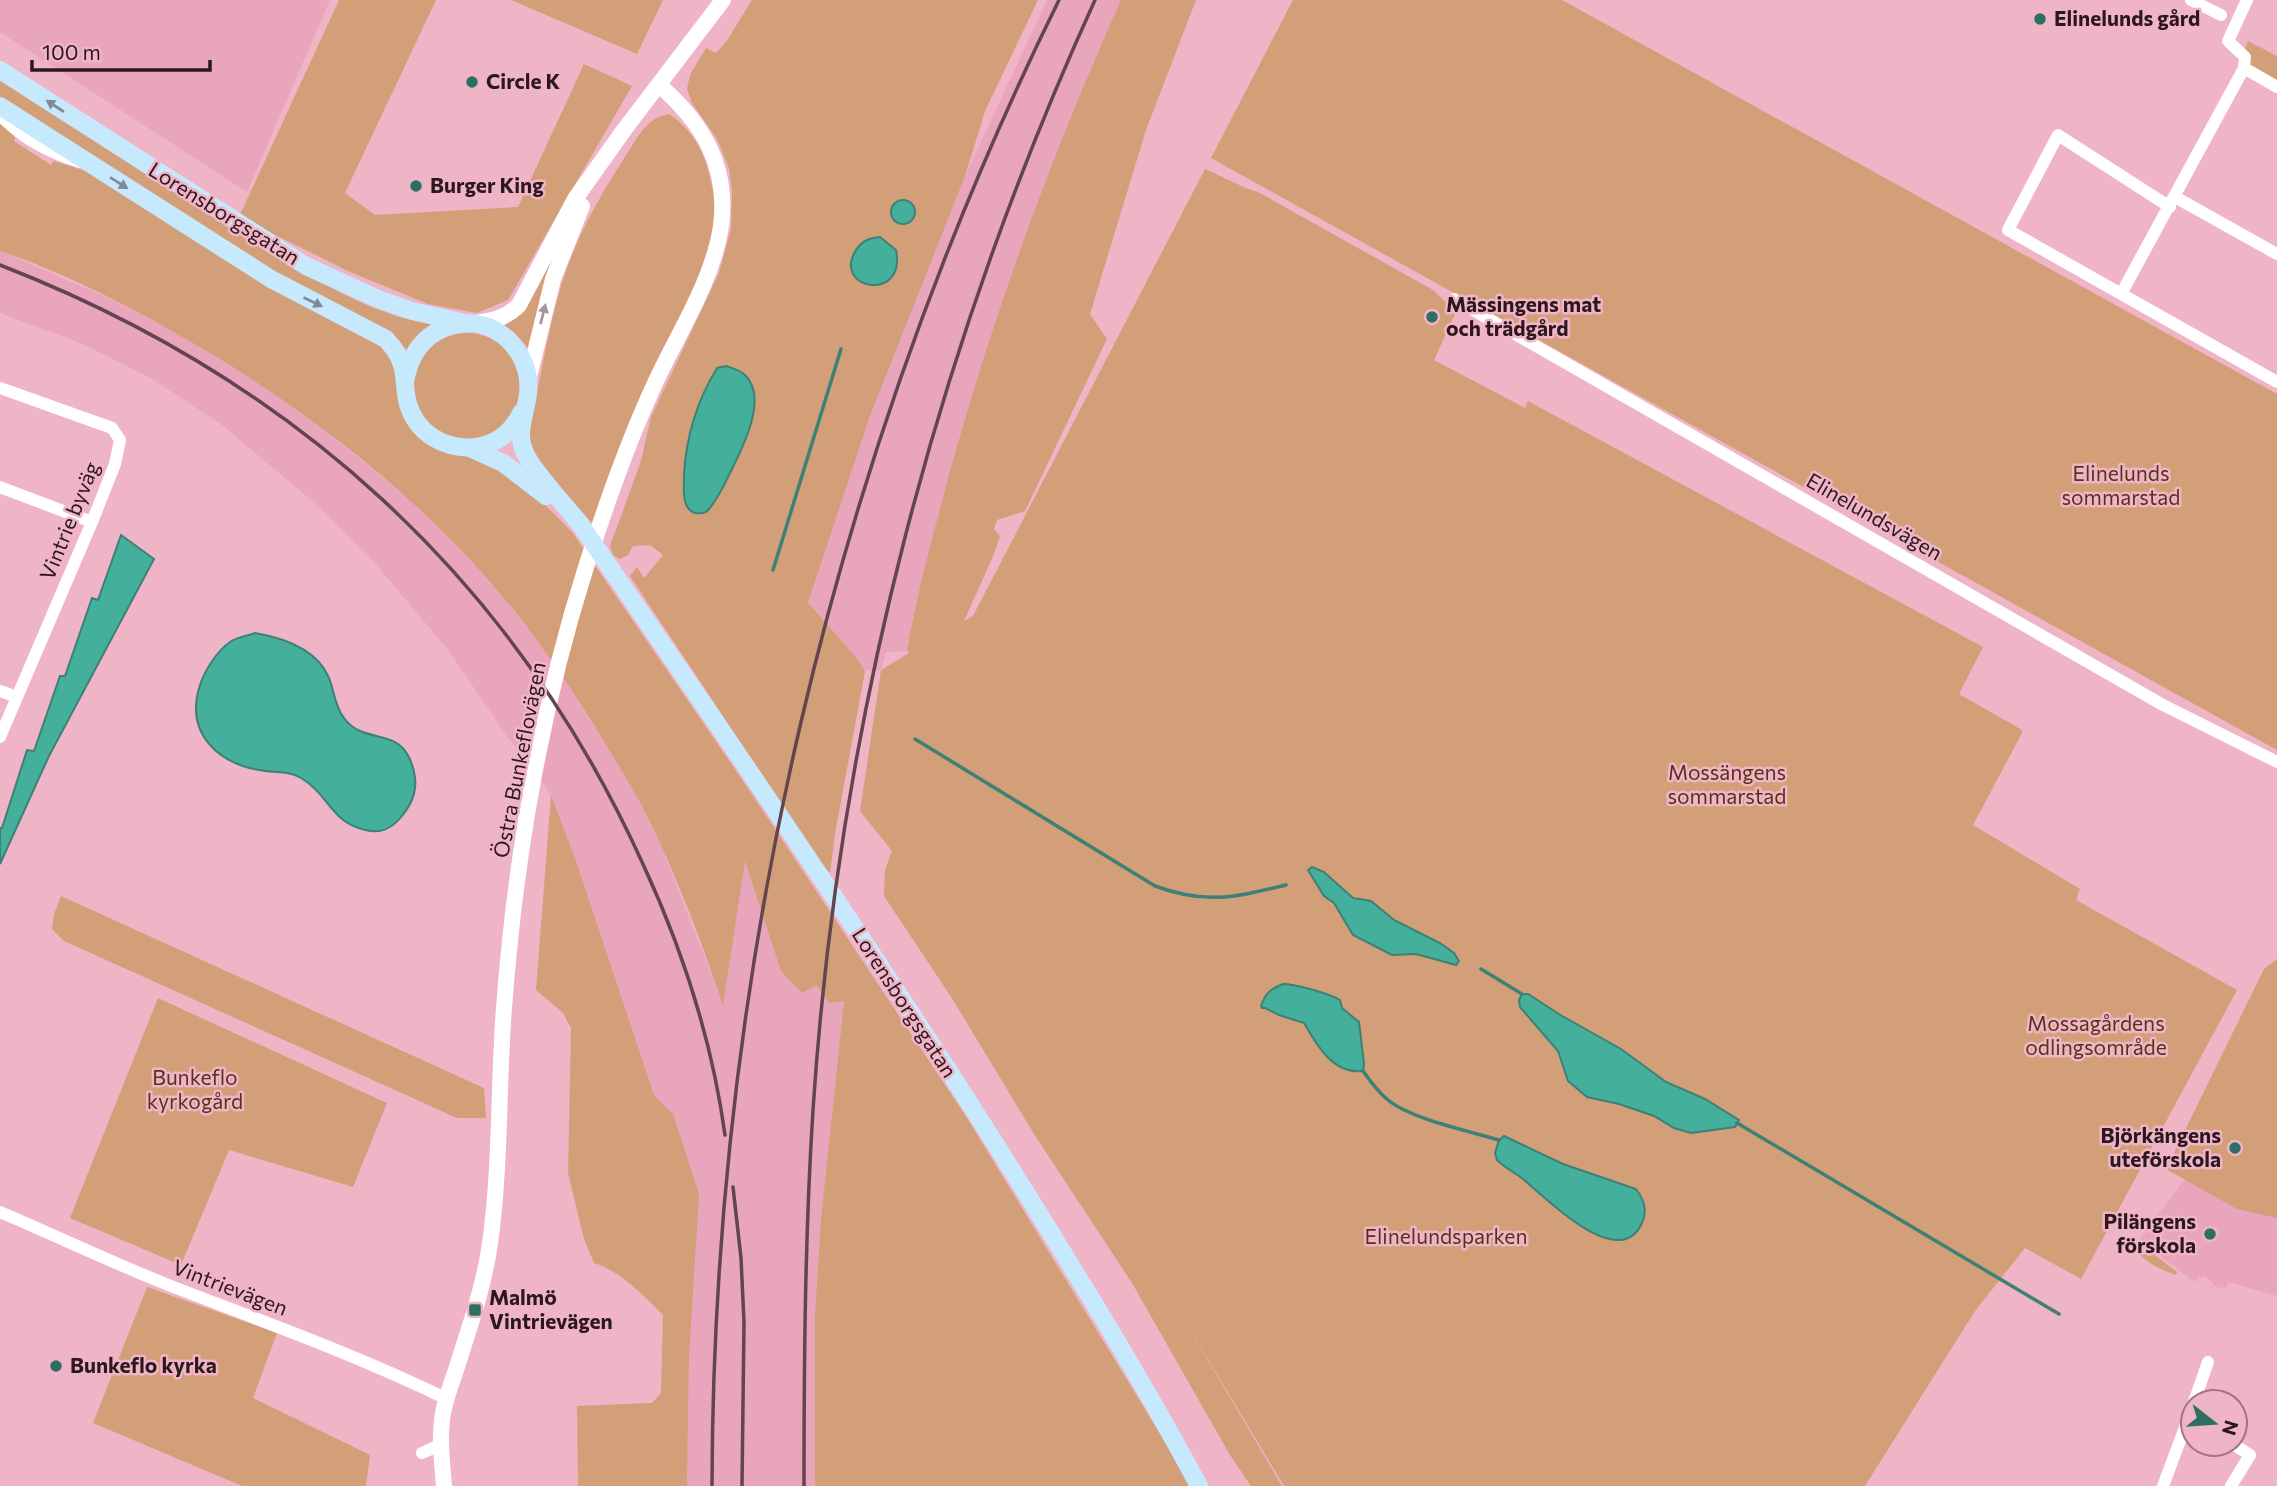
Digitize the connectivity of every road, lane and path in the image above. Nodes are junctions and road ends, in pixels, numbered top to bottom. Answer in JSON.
{"nodes":[{"id":1,"x":723,"y":0,"type":"edge"},
{"id":2,"x":2191,"y":0,"type":"edge"},
{"id":3,"x":2247,"y":0,"type":"edge"},
{"id":4,"x":2221,"y":15,"type":"dead end"},
{"id":5,"x":2244,"y":68,"type":"junction"},
{"id":6,"x":0,"y":70,"type":"edge"},
{"id":7,"x":659,"y":85,"type":"junction"},
{"id":8,"x":2277,"y":88,"type":"edge"},
{"id":9,"x":0,"y":106,"type":"edge"},
{"id":10,"x":0,"y":115,"type":"edge"},
{"id":11,"x":624,"y":130,"type":"junction"},
{"id":12,"x":90,"y":165,"type":"junction"},
{"id":13,"x":2173,"y":202,"type":"junction"},
{"id":14,"x":2277,"y":254,"type":"edge"},
{"id":15,"x":2121,"y":294,"type":"junction"},
{"id":16,"x":1454,"y":299,"type":"dead end"},
{"id":17,"x":468,"y":323,"type":"junction"},
{"id":18,"x":528,"y":381,"type":"junction"},
{"id":19,"x":405,"y":382,"type":"junction"},
{"id":20,"x":2277,"y":382,"type":"edge"},
{"id":21,"x":0,"y":388,"type":"edge"},
{"id":22,"x":525,"y":406,"type":"junction"},
{"id":23,"x":466,"y":447,"type":"junction"},
{"id":24,"x":0,"y":487,"type":"edge"},
{"id":25,"x":92,"y":522,"type":"junction"},
{"id":26,"x":605,"y":560,"type":"junction"},
{"id":27,"x":0,"y":691,"type":"edge"},
{"id":28,"x":17,"y":697,"type":"junction"},
{"id":29,"x":0,"y":737,"type":"edge"},
{"id":30,"x":2277,"y":762,"type":"edge"},
{"id":31,"x":0,"y":1212,"type":"edge"},
{"id":32,"x":2208,"y":1362,"type":"dead end"},
{"id":33,"x":2200,"y":1388,"type":"edge"},
{"id":34,"x":447,"y":1399,"type":"junction"},
{"id":35,"x":442,"y":1444,"type":"junction"},
{"id":36,"x":2179,"y":1445,"type":"edge"},
{"id":37,"x":422,"y":1453,"type":"dead end"},
{"id":38,"x":2248,"y":1458,"type":"edge"},
{"id":39,"x":444,"y":1486,"type":"edge"},
{"id":40,"x":1202,"y":1486,"type":"edge"},
{"id":41,"x":2163,"y":1486,"type":"edge"},
{"id":42,"x":2231,"y":1486,"type":"edge"}],
"edges":[{"from":1,"to":7,"type":"street"},
{"from":2,"to":4,"type":"street"},
{"from":3,"to":5,"type":"street"},
{"from":5,"to":8,"type":"street"},
{"from":5,"to":13,"type":"street"},
{"from":17,"to":6,"type":"main road","name":"Lorensborgsgatan","one_way":true},
{"from":7,"to":11,"type":"street"},
{"from":7,"to":34,"type":"street","name":"Östra Bunkeflovägen"},
{"from":9,"to":12,"type":"main road","name":"Lorensborgsgatan"},
{"from":10,"to":12,"type":"street"},
{"from":11,"to":17,"type":"street"},
{"from":18,"to":11,"type":"street","one_way":true},
{"from":12,"to":19,"type":"main road","name":"Lorensborgsgatan","one_way":true},
{"from":13,"to":14,"type":"street"},
{"from":13,"to":15,"type":"street"},
{"from":13,"to":15,"type":"street"},
{"from":15,"to":20,"type":"street"},
{"from":16,"to":30,"type":"street","name":"Elinelundsvägen"},
{"from":17,"to":18,"type":"main road","name":"Lorensborgsgatan"},
{"from":17,"to":19,"type":"main road"},
{"from":18,"to":22,"type":"main road","name":"Lorensborgsgatan"},
{"from":19,"to":23,"type":"main road","name":"Lorensborgsgatan"},
{"from":21,"to":25,"type":"street","name":"Vintrie byväg"},
{"from":22,"to":23,"type":"main road","name":"Lorensborgsgatan"},
{"from":22,"to":26,"type":"main road","name":"Lorensborgsgatan"},
{"from":23,"to":26,"type":"main road","name":"Lorensborgsgatan"},
{"from":24,"to":25,"type":"street"},
{"from":25,"to":28,"type":"street","name":"Vintrie byväg"},
{"from":26,"to":40,"type":"main road","name":"Lorensborgsgatan"},
{"from":27,"to":28,"type":"street"},
{"from":28,"to":29,"type":"street","name":"Vintrie byväg"},
{"from":31,"to":34,"type":"street","name":"Vintrievägen"},
{"from":32,"to":33,"type":"street"},
{"from":34,"to":35,"type":"street","name":"Östra Bunkeflovägen"},
{"from":35,"to":37,"type":"street"},
{"from":35,"to":39,"type":"street","name":"Östra Bunkeflovägen"},
{"from":36,"to":41,"type":"street"},
{"from":38,"to":42,"type":"street"}]}
